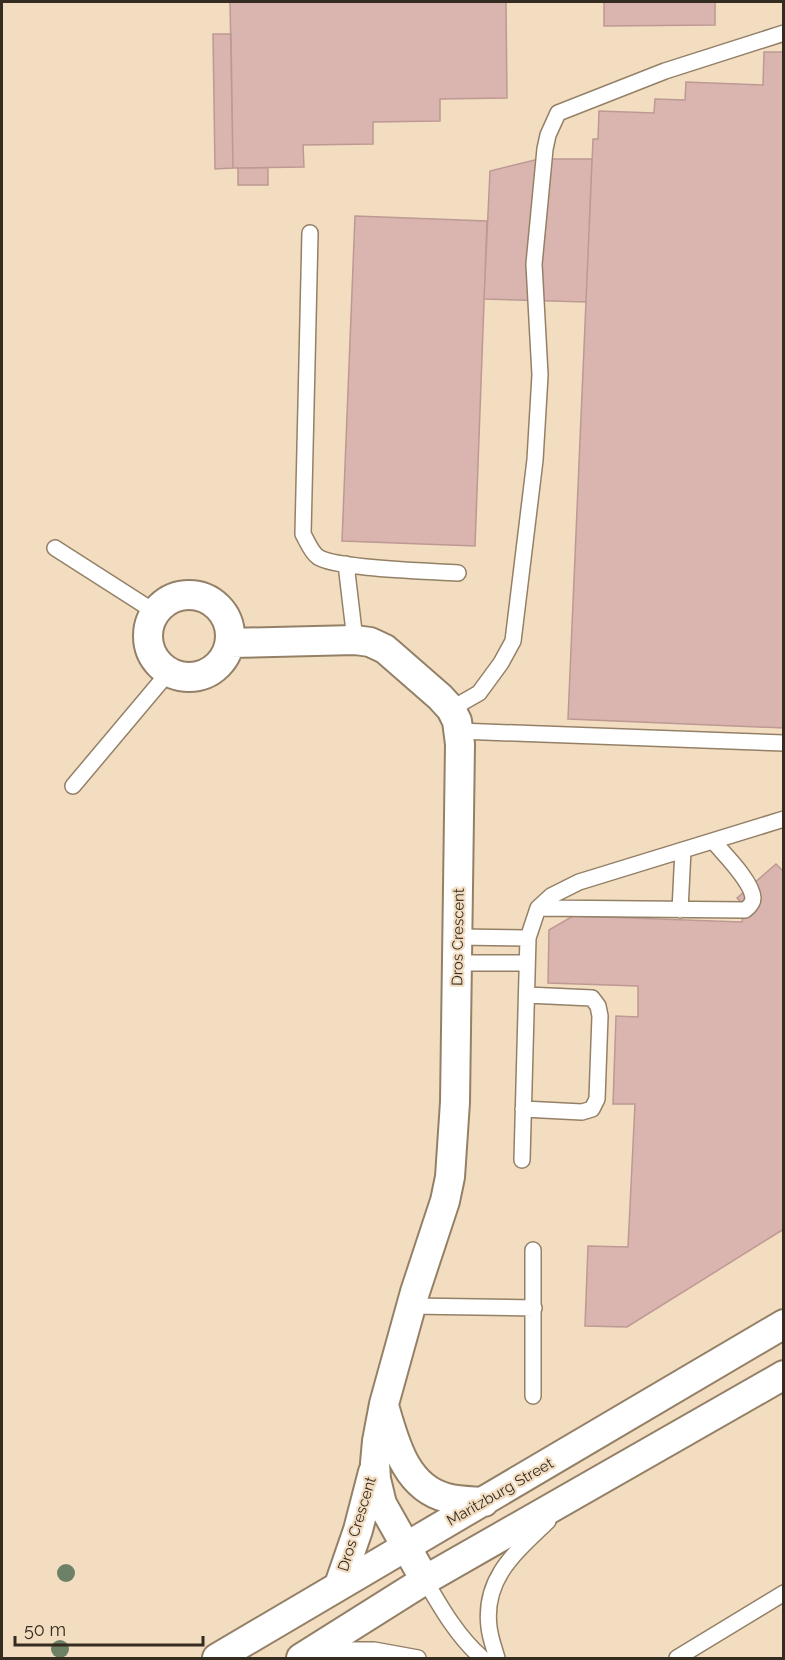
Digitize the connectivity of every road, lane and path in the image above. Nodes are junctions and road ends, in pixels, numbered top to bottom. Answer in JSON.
{"nodes":[{"id":1,"x":783,"y":33,"type":"edge"},
{"id":2,"x":310,"y":233,"type":"dead end"},
{"id":3,"x":55,"y":548,"type":"dead end"},
{"id":4,"x":346,"y":564,"type":"junction"},
{"id":5,"x":458,"y":573,"type":"dead end"},
{"id":6,"x":155,"y":612,"type":"junction"},
{"id":7,"x":355,"y":640,"type":"junction"},
{"id":8,"x":230,"y":643,"type":"junction"},
{"id":9,"x":168,"y":673,"type":"junction"},
{"id":10,"x":455,"y":720,"type":"junction"},
{"id":11,"x":783,"y":743,"type":"edge"},
{"id":12,"x":73,"y":786,"type":"dead end"},
{"id":13,"x":783,"y":819,"type":"edge"},
{"id":14,"x":713,"y":840,"type":"junction"},
{"id":15,"x":683,"y":850,"type":"junction"},
{"id":16,"x":538,"y":908,"type":"junction"},
{"id":17,"x":680,"y":910,"type":"junction"},
{"id":18,"x":528,"y":938,"type":"junction"},
{"id":19,"x":458,"y":950,"type":"junction"},
{"id":20,"x":527,"y":963,"type":"junction"},
{"id":21,"x":526,"y":995,"type":"junction"},
{"id":22,"x":523,"y":1109,"type":"junction"},
{"id":23,"x":522,"y":1160,"type":"dead end"},
{"id":24,"x":533,"y":1250,"type":"dead end"},
{"id":25,"x":411,"y":1306,"type":"junction"},
{"id":26,"x":534,"y":1308,"type":"junction"},
{"id":27,"x":783,"y":1324,"type":"edge"},
{"id":28,"x":783,"y":1375,"type":"edge"},
{"id":29,"x":533,"y":1396,"type":"dead end"},
{"id":30,"x":384,"y":1404,"type":"junction"},
{"id":31,"x":375,"y":1463,"type":"junction"},
{"id":32,"x":575,"y":1493,"type":"junction"},
{"id":33,"x":484,"y":1502,"type":"junction"},
{"id":34,"x":405,"y":1546,"type":"junction"},
{"id":35,"x":425,"y":1580,"type":"junction"},
{"id":36,"x":339,"y":1585,"type":"junction"},
{"id":37,"x":783,"y":1593,"type":"edge"},
{"id":38,"x":217,"y":1659,"type":"edge"},
{"id":39,"x":303,"y":1659,"type":"edge"},
{"id":40,"x":418,"y":1659,"type":"edge"},
{"id":41,"x":482,"y":1659,"type":"edge"},
{"id":42,"x":497,"y":1659,"type":"edge"},
{"id":43,"x":677,"y":1659,"type":"edge"}],
"edges":[{"from":1,"to":10,"type":"lane"},
{"from":2,"to":4,"type":"lane"},
{"from":3,"to":6,"type":"lane"},
{"from":4,"to":5,"type":"lane"},
{"from":4,"to":7,"type":"lane"},
{"from":6,"to":8,"type":"street"},
{"from":6,"to":9,"type":"street"},
{"from":7,"to":8,"type":"street"},
{"from":7,"to":10,"type":"street"},
{"from":8,"to":9,"type":"street"},
{"from":9,"to":12,"type":"lane"},
{"from":10,"to":11,"type":"lane"},
{"from":10,"to":19,"type":"street","name":"Dros Crescent"},
{"from":13,"to":14,"type":"lane"},
{"from":14,"to":15,"type":"lane"},
{"from":14,"to":17,"type":"lane"},
{"from":15,"to":16,"type":"lane"},
{"from":15,"to":17,"type":"lane"},
{"from":16,"to":17,"type":"lane"},
{"from":16,"to":18,"type":"lane"},
{"from":18,"to":19,"type":"lane"},
{"from":18,"to":20,"type":"lane"},
{"from":19,"to":20,"type":"lane"},
{"from":19,"to":25,"type":"street","name":"Dros Crescent"},
{"from":20,"to":21,"type":"lane"},
{"from":21,"to":22,"type":"lane"},
{"from":21,"to":22,"type":"lane"},
{"from":22,"to":23,"type":"lane"},
{"from":24,"to":26,"type":"lane"},
{"from":25,"to":26,"type":"lane"},
{"from":25,"to":30,"type":"street","name":"Dros Crescent"},
{"from":26,"to":29,"type":"lane"},
{"from":27,"to":33,"type":"street","name":"Maritzburg Street"},
{"from":28,"to":32,"type":"street"},
{"from":30,"to":31,"type":"street","name":"Dros Crescent"},
{"from":30,"to":33,"type":"street"},
{"from":31,"to":34,"type":"street","name":"Dros Crescent"},
{"from":31,"to":36,"type":"street","name":"Dros Crescent"},
{"from":32,"to":35,"type":"street"},
{"from":32,"to":42,"type":"lane"},
{"from":33,"to":34,"type":"street","name":"Maritzburg Street"},
{"from":34,"to":35,"type":"street","name":"Dros Crescent"},
{"from":34,"to":36,"type":"street","name":"Maritzburg Street"},
{"from":35,"to":39,"type":"street"},
{"from":35,"to":41,"type":"lane"},
{"from":36,"to":38,"type":"street","name":"Maritzburg Street"},
{"from":37,"to":43,"type":"lane"},
{"from":39,"to":40,"type":"lane"}]}
